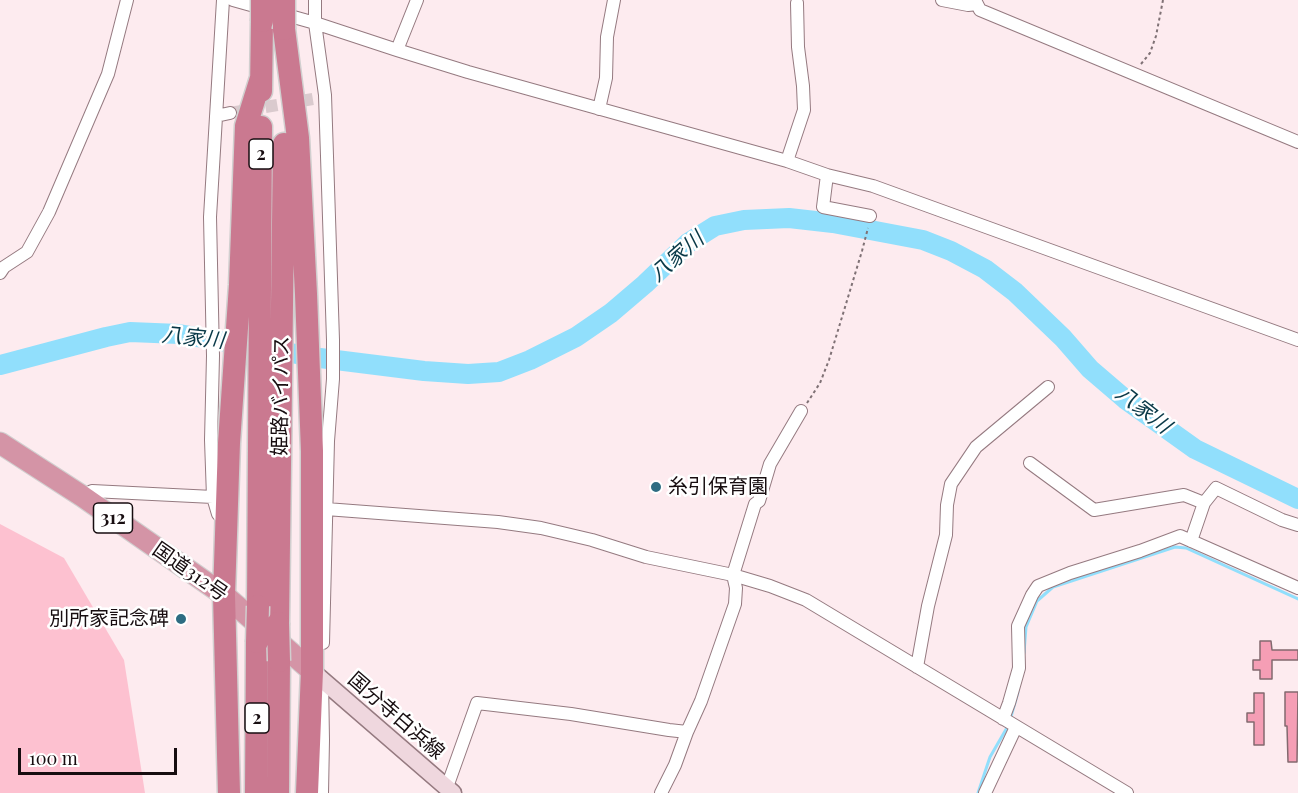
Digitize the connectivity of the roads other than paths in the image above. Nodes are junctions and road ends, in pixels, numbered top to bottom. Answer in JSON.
{"nodes":[{"id":1,"x":127,"y":0,"type":"edge"},
{"id":2,"x":223,"y":0,"type":"edge"},
{"id":3,"x":233,"y":0,"type":"edge"},
{"id":4,"x":284,"y":0,"type":"edge"},
{"id":5,"x":315,"y":0,"type":"edge"},
{"id":6,"x":417,"y":0,"type":"edge"},
{"id":7,"x":614,"y":0,"type":"edge"},
{"id":8,"x":942,"y":0,"type":"edge"},
{"id":9,"x":796,"y":1,"type":"edge"},
{"id":10,"x":976,"y":2,"type":"edge"},
{"id":11,"x":262,"y":11,"type":"edge"},
{"id":12,"x":315,"y":23,"type":"junction"},
{"id":13,"x":284,"y":29,"type":"junction"},
{"id":14,"x":397,"y":50,"type":"junction"},
{"id":15,"x":598,"y":109,"type":"junction"},
{"id":16,"x":230,"y":113,"type":"tunnel mouth"},
{"id":17,"x":216,"y":116,"type":"junction"},
{"id":18,"x":1298,"y":141,"type":"edge"},
{"id":19,"x":787,"y":161,"type":"junction"},
{"id":20,"x":827,"y":175,"type":"junction"},
{"id":21,"x":870,"y":216,"type":"road end"},
{"id":22,"x":0,"y":273,"type":"edge"},
{"id":23,"x":261,"y":287,"type":"junction"},
{"id":24,"x":1298,"y":340,"type":"edge"},
{"id":25,"x":1048,"y":387,"type":"dead end"},
{"id":26,"x":801,"y":411,"type":"road end"},
{"id":27,"x":0,"y":443,"type":"edge"},
{"id":28,"x":1030,"y":463,"type":"dead end"},
{"id":29,"x":82,"y":496,"type":"junction"},
{"id":30,"x":213,"y":497,"type":"junction"},
{"id":31,"x":1204,"y":503,"type":"junction"},
{"id":32,"x":326,"y":509,"type":"junction"},
{"id":33,"x":225,"y":522,"type":"junction"},
{"id":34,"x":1298,"y":525,"type":"edge"},
{"id":35,"x":1191,"y":541,"type":"junction"},
{"id":36,"x":733,"y":575,"type":"junction"},
{"id":37,"x":1298,"y":588,"type":"edge"},
{"id":38,"x":224,"y":596,"type":"junction"},
{"id":39,"x":917,"y":667,"type":"junction"},
{"id":40,"x":317,"y":676,"type":"junction"},
{"id":41,"x":1003,"y":719,"type":"junction"},
{"id":42,"x":1016,"y":727,"type":"junction"},
{"id":43,"x":687,"y":732,"type":"junction"},
{"id":44,"x":450,"y":790,"type":"edge"},
{"id":45,"x":218,"y":793,"type":"edge"},
{"id":46,"x":229,"y":793,"type":"edge"},
{"id":47,"x":256,"y":793,"type":"edge"},
{"id":48,"x":278,"y":793,"type":"edge"},
{"id":49,"x":307,"y":793,"type":"edge"},
{"id":50,"x":322,"y":793,"type":"edge"},
{"id":51,"x":662,"y":793,"type":"edge"},
{"id":52,"x":985,"y":793,"type":"edge"},
{"id":53,"x":1127,"y":793,"type":"edge"}],
"edges":[{"from":1,"to":22,"type":"street"},
{"from":2,"to":17,"type":"street"},
{"from":3,"to":12,"type":"street"},
{"from":4,"to":13,"type":"highway","name":"姫路バイパス","number":"2","bridge":true},
{"from":5,"to":12,"type":"street"},
{"from":6,"to":14,"type":"street"},
{"from":7,"to":15,"type":"street"},
{"from":8,"to":10,"type":"street"},
{"from":9,"to":19,"type":"street"},
{"from":10,"to":18,"type":"street"},
{"from":11,"to":23,"type":"highway","name":"姫路バイパス","number":"2"},
{"from":12,"to":14,"type":"street"},
{"from":12,"to":32,"type":"street"},
{"from":13,"to":23,"type":"highway","name":"姫路バイパス","number":"2"},
{"from":13,"to":40,"type":"highway"},
{"from":14,"to":15,"type":"street"},
{"from":15,"to":19,"type":"street"},
{"from":16,"to":17,"type":"street"},
{"from":17,"to":30,"type":"street"},
{"from":19,"to":20,"type":"street"},
{"from":20,"to":21,"type":"street"},
{"from":20,"to":24,"type":"street"},
{"from":23,"to":33,"type":"highway"},
{"from":23,"to":47,"type":"highway","name":"姫路バイパス","number":"2","bridge":true},
{"from":23,"to":48,"type":"highway","name":"姫路バイパス","number":"2","bridge":true},
{"from":25,"to":39,"type":"street"},
{"from":26,"to":36,"type":"street"},
{"from":27,"to":29,"type":"highway","name":"国道312号","number":"312"},
{"from":28,"to":31,"type":"street"},
{"from":29,"to":30,"type":"street"},
{"from":29,"to":38,"type":"highway","name":"国道312号","number":"312"},
{"from":30,"to":33,"type":"street"},
{"from":31,"to":34,"type":"street"},
{"from":31,"to":35,"type":"street"},
{"from":32,"to":36,"type":"street"},
{"from":32,"to":40,"type":"street"},
{"from":33,"to":38,"type":"highway"},
{"from":35,"to":37,"type":"street"},
{"from":35,"to":41,"type":"street"},
{"from":36,"to":39,"type":"street"},
{"from":36,"to":43,"type":"street"},
{"from":38,"to":40,"type":"highway","name":"国道312号","number":"312"},
{"from":38,"to":45,"type":"street"},
{"from":38,"to":46,"type":"highway"},
{"from":39,"to":41,"type":"street"},
{"from":40,"to":44,"type":"main road","name":"国分寺白浜線"},
{"from":40,"to":49,"type":"highway"},
{"from":40,"to":50,"type":"street"},
{"from":41,"to":42,"type":"street"},
{"from":42,"to":52,"type":"street"},
{"from":42,"to":53,"type":"street"},
{"from":43,"to":44,"type":"street"},
{"from":43,"to":51,"type":"street"}]}
